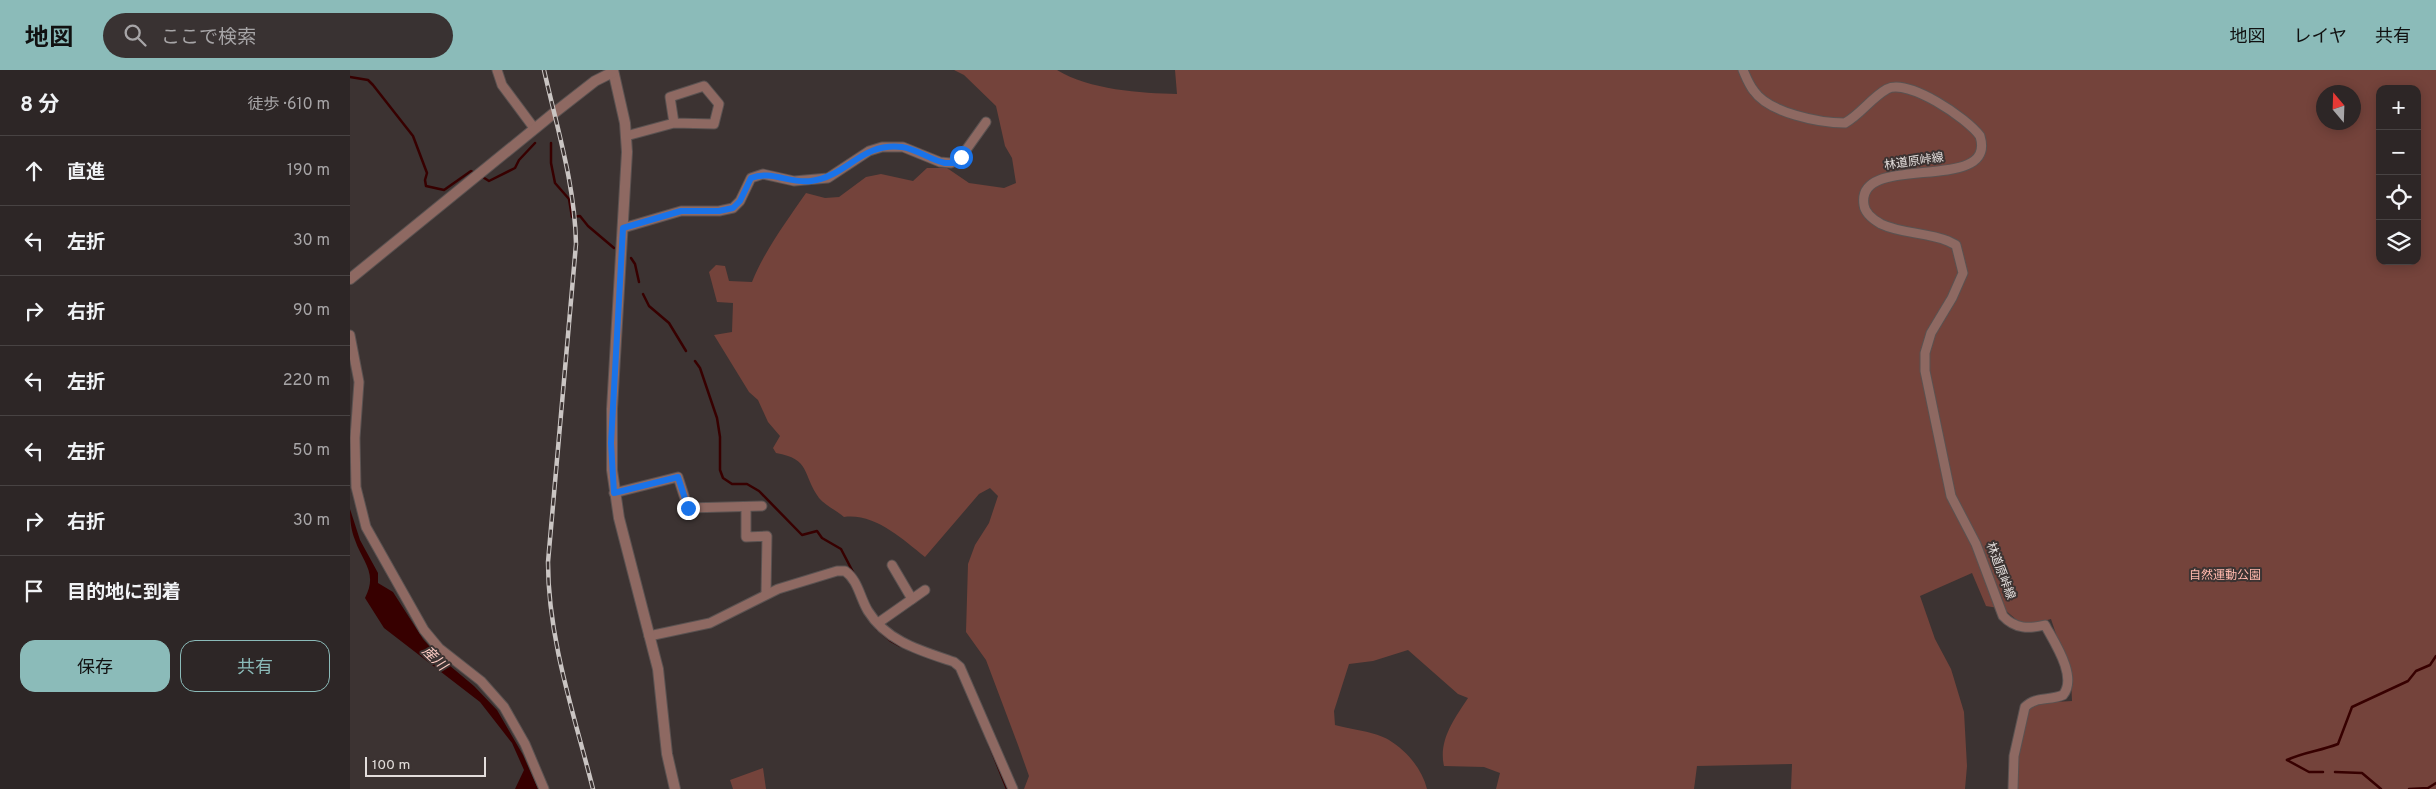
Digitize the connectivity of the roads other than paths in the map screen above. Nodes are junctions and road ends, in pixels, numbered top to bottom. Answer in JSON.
{"nodes":[{"id":1,"x":497,"y":70,"type":"edge"},
{"id":2,"x":1743,"y":70,"type":"edge"},
{"id":3,"x":613,"y":71,"type":"edge"},
{"id":4,"x":986,"y":122,"type":"dead end"},
{"id":5,"x":674,"y":123,"type":"junction"},
{"id":6,"x":534,"y":128,"type":"junction"},
{"id":7,"x":626,"y":136,"type":"junction"},
{"id":8,"x":623,"y":228,"type":"junction"},
{"id":9,"x":350,"y":279,"type":"edge"},
{"id":10,"x":350,"y":335,"type":"edge"},
{"id":11,"x":614,"y":493,"type":"junction"},
{"id":12,"x":762,"y":506,"type":"dead end"},
{"id":13,"x":746,"y":507,"type":"junction"},
{"id":14,"x":892,"y":565,"type":"dead end"},
{"id":15,"x":925,"y":590,"type":"dead end"},
{"id":16,"x":766,"y":594,"type":"junction"},
{"id":17,"x":912,"y":599,"type":"junction"},
{"id":18,"x":878,"y":624,"type":"junction"},
{"id":19,"x":649,"y":636,"type":"junction"},
{"id":20,"x":544,"y":789,"type":"edge"},
{"id":21,"x":675,"y":789,"type":"edge"},
{"id":22,"x":1013,"y":789,"type":"edge"},
{"id":23,"x":2013,"y":789,"type":"edge"}],
"edges":[{"from":1,"to":6,"type":"street"},
{"from":2,"to":23,"type":"street","name":"林道原峠線"},
{"from":3,"to":6,"type":"street"},
{"from":3,"to":7,"type":"street"},
{"from":4,"to":8,"type":"street"},
{"from":5,"to":5,"type":"street"},
{"from":5,"to":7,"type":"street"},
{"from":6,"to":9,"type":"street"},
{"from":7,"to":8,"type":"street"},
{"from":8,"to":11,"type":"street"},
{"from":10,"to":20,"type":"street"},
{"from":11,"to":13,"type":"street"},
{"from":11,"to":19,"type":"street"},
{"from":12,"to":13,"type":"street"},
{"from":13,"to":16,"type":"street"},
{"from":14,"to":17,"type":"street"},
{"from":15,"to":17,"type":"street"},
{"from":16,"to":18,"type":"street"},
{"from":16,"to":19,"type":"street"},
{"from":17,"to":18,"type":"street"},
{"from":18,"to":22,"type":"street"},
{"from":19,"to":21,"type":"street"}]}
